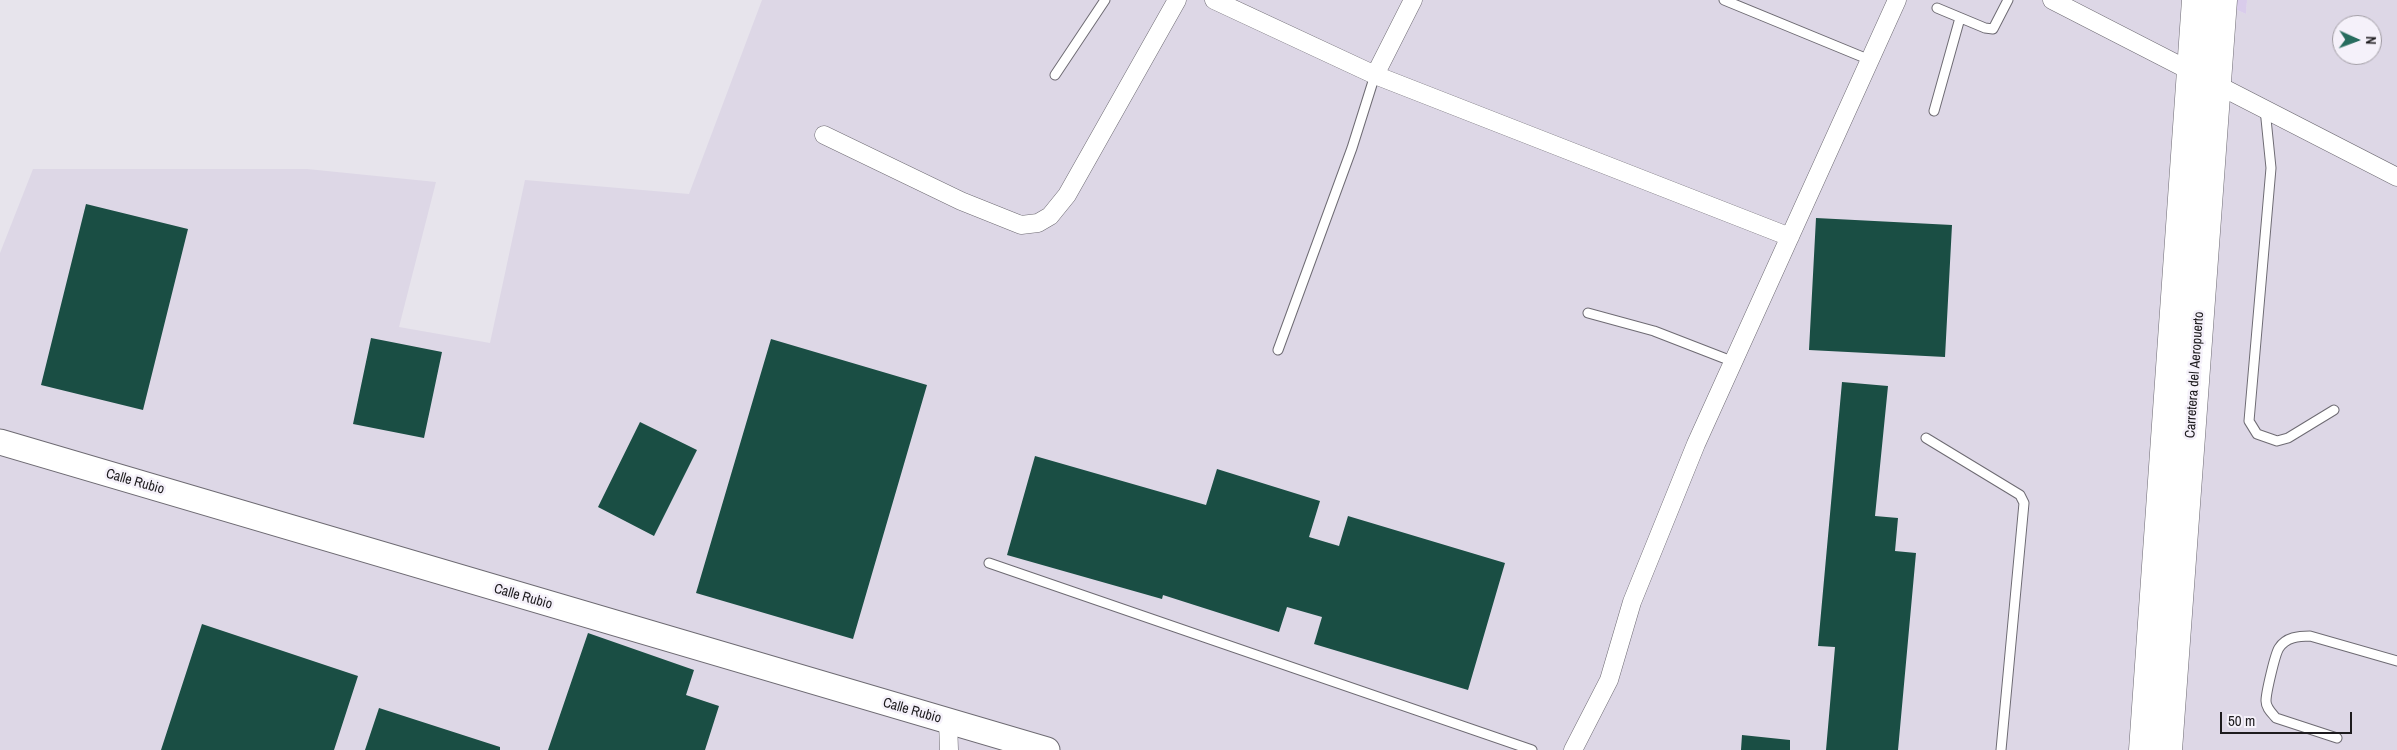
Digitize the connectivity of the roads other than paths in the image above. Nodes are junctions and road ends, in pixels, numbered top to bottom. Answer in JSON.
{"nodes":[{"id":1,"x":1105,"y":0,"type":"edge"},
{"id":2,"x":1177,"y":0,"type":"edge"},
{"id":3,"x":1214,"y":0,"type":"edge"},
{"id":4,"x":1413,"y":0,"type":"edge"},
{"id":5,"x":1724,"y":0,"type":"edge"},
{"id":6,"x":1897,"y":0,"type":"edge"},
{"id":7,"x":2008,"y":0,"type":"edge"},
{"id":8,"x":2052,"y":0,"type":"edge"},
{"id":9,"x":2196,"y":0,"type":"edge"},
{"id":10,"x":2222,"y":0,"type":"edge"},
{"id":11,"x":1937,"y":8,"type":"dead end"},
{"id":12,"x":1960,"y":18,"type":"junction"},
{"id":13,"x":1870,"y":60,"type":"junction"},
{"id":14,"x":2190,"y":70,"type":"junction"},
{"id":15,"x":1055,"y":75,"type":"dead end"},
{"id":16,"x":1375,"y":75,"type":"junction"},
{"id":17,"x":2216,"y":84,"type":"junction"},
{"id":18,"x":2265,"y":109,"type":"junction"},
{"id":19,"x":1934,"y":111,"type":"dead end"},
{"id":20,"x":824,"y":135,"type":"dead end"},
{"id":21,"x":2397,"y":177,"type":"edge"},
{"id":22,"x":1790,"y":237,"type":"junction"},
{"id":23,"x":1588,"y":313,"type":"dead end"},
{"id":24,"x":1278,"y":350,"type":"dead end"},
{"id":25,"x":1734,"y":362,"type":"junction"},
{"id":26,"x":2334,"y":410,"type":"dead end"},
{"id":27,"x":1926,"y":438,"type":"dead end"},
{"id":28,"x":0,"y":442,"type":"edge"},
{"id":29,"x":988,"y":563,"type":"dead end"},
{"id":30,"x":2163,"y":642,"type":"junction"},
{"id":31,"x":2397,"y":661,"type":"edge"},
{"id":32,"x":948,"y":721,"type":"junction"},
{"id":33,"x":2337,"y":738,"type":"dead end"},
{"id":34,"x":949,"y":750,"type":"edge"},
{"id":35,"x":1047,"y":750,"type":"edge"},
{"id":36,"x":1532,"y":750,"type":"edge"},
{"id":37,"x":1573,"y":750,"type":"edge"},
{"id":38,"x":2001,"y":750,"type":"edge"},
{"id":39,"x":2142,"y":750,"type":"edge"},
{"id":40,"x":2168,"y":750,"type":"edge"}],
"edges":[{"from":1,"to":15,"type":"lane"},
{"from":2,"to":20,"type":"street"},
{"from":3,"to":16,"type":"street"},
{"from":4,"to":16,"type":"street"},
{"from":5,"to":13,"type":"lane"},
{"from":6,"to":13,"type":"street"},
{"from":7,"to":12,"type":"lane"},
{"from":8,"to":14,"type":"street"},
{"from":9,"to":14,"type":"main road","name":"Carretera del Aeropuerto"},
{"from":10,"to":17,"type":"main road","name":"Carretera del Aeropuerto"},
{"from":11,"to":12,"type":"lane"},
{"from":12,"to":19,"type":"lane"},
{"from":13,"to":22,"type":"street"},
{"from":14,"to":17,"type":"street"},
{"from":14,"to":30,"type":"main road","name":"Carretera del Aeropuerto"},
{"from":16,"to":22,"type":"street"},
{"from":16,"to":24,"type":"lane"},
{"from":17,"to":18,"type":"street"},
{"from":17,"to":30,"type":"main road","name":"Carretera del Aeropuerto"},
{"from":18,"to":21,"type":"street"},
{"from":18,"to":26,"type":"lane"},
{"from":22,"to":25,"type":"street"},
{"from":23,"to":25,"type":"lane"},
{"from":25,"to":37,"type":"street"},
{"from":27,"to":38,"type":"lane"},
{"from":28,"to":32,"type":"street","name":"Calle Rubio"},
{"from":29,"to":36,"type":"lane"},
{"from":30,"to":39,"type":"main road","name":"Carretera del Aeropuerto"},
{"from":30,"to":40,"type":"main road","name":"Carretera del Aeropuerto"},
{"from":31,"to":33,"type":"lane"},
{"from":32,"to":34,"type":"street"},
{"from":32,"to":35,"type":"street","name":"Calle Rubio"}]}
